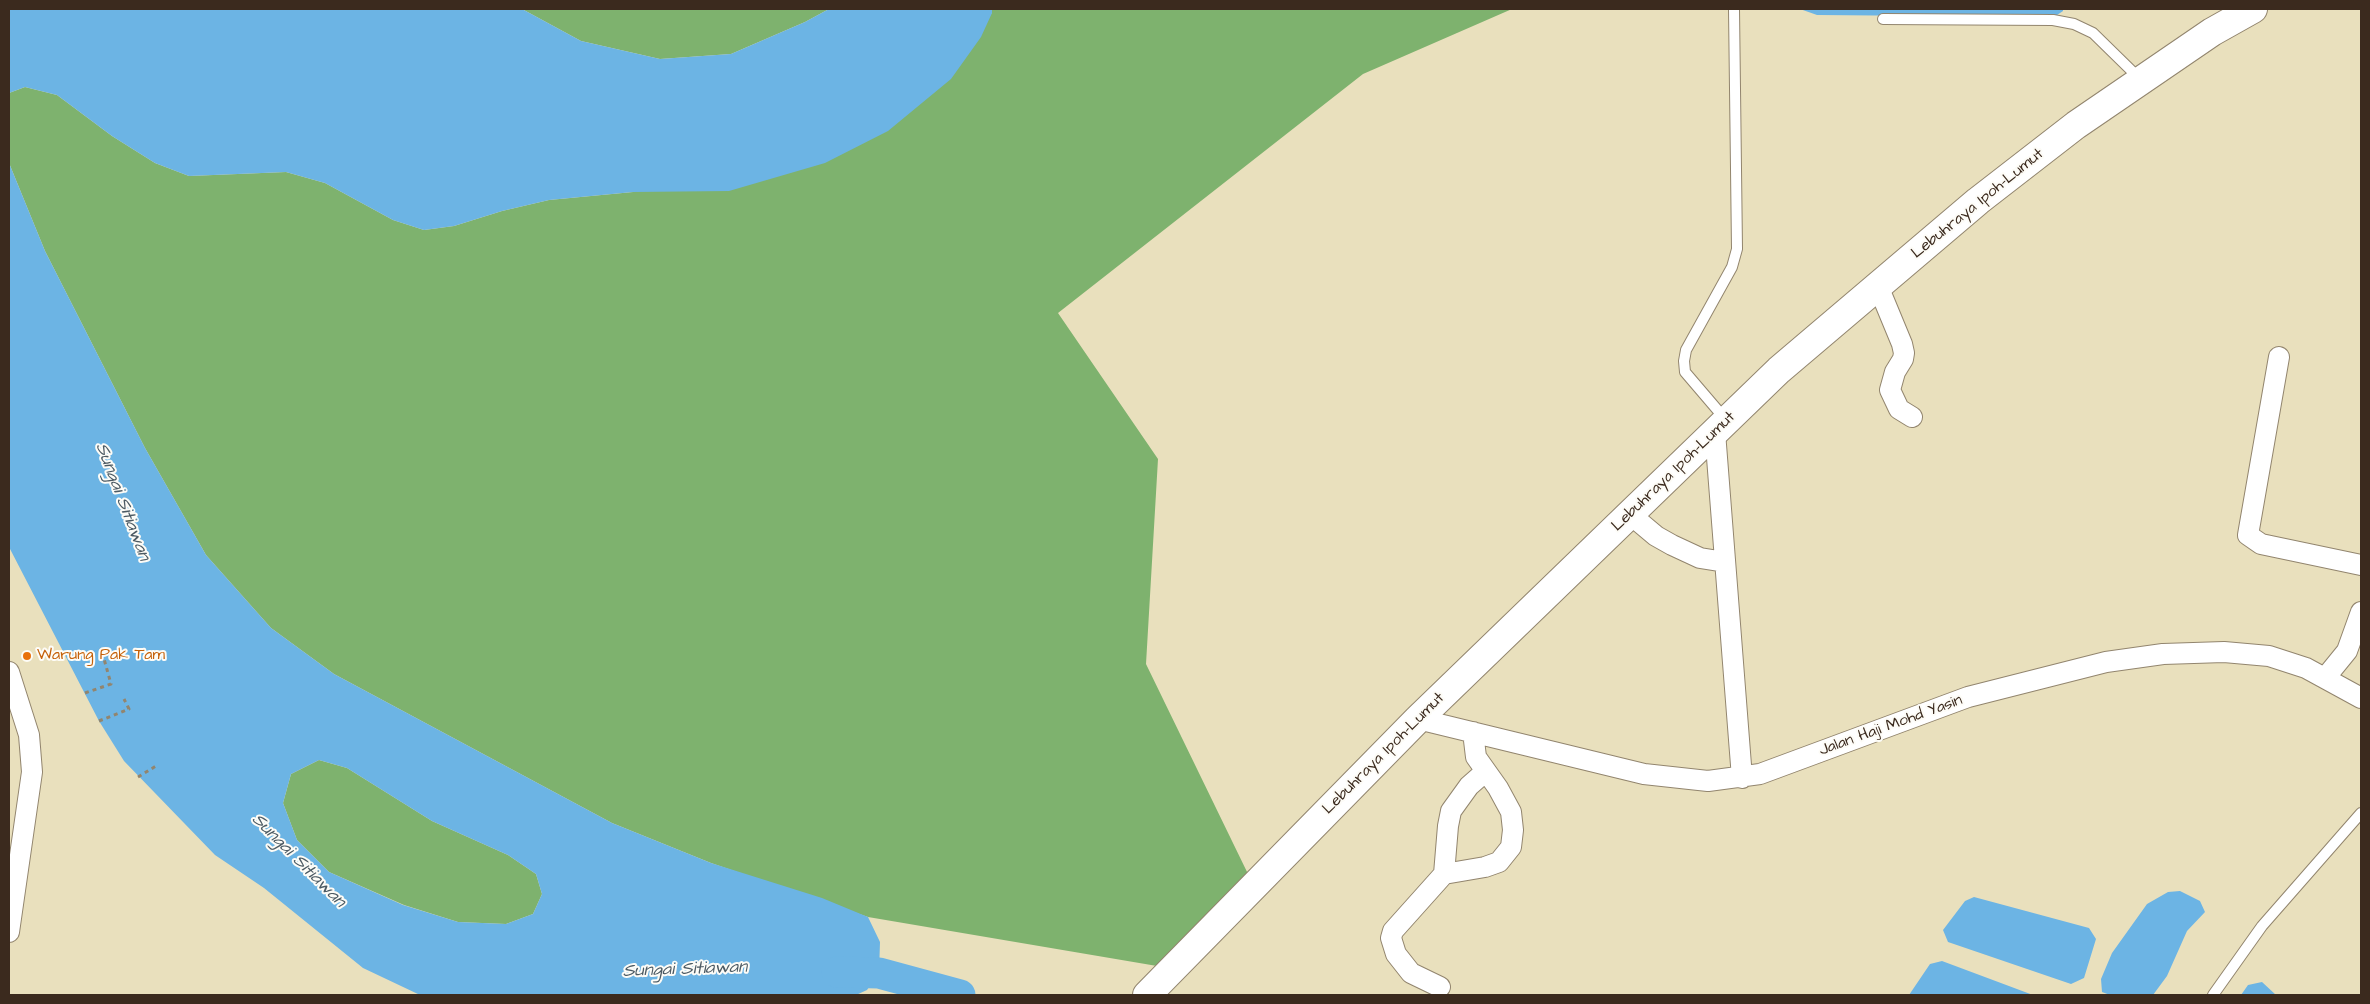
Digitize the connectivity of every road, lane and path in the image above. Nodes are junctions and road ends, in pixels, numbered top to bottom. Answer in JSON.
{"nodes":[{"id":1,"x":1734,"y":9,"type":"edge"},
{"id":2,"x":2253,"y":9,"type":"edge"},
{"id":3,"x":1883,"y":19,"type":"dead end"},
{"id":4,"x":2141,"y":79,"type":"junction"},
{"id":5,"x":1878,"y":286,"type":"junction"},
{"id":6,"x":2279,"y":357,"type":"dead end"},
{"id":7,"x":1912,"y":417,"type":"dead end"},
{"id":8,"x":1721,"y":426,"type":"junction"},
{"id":9,"x":1631,"y":515,"type":"junction"},
{"id":10,"x":1725,"y":562,"type":"junction"},
{"id":11,"x":2361,"y":564,"type":"edge"},
{"id":12,"x":2361,"y":612,"type":"edge"},
{"id":13,"x":100,"y":648,"type":"dead end"},
{"id":14,"x":9,"y":672,"type":"edge"},
{"id":15,"x":2325,"y":678,"type":"junction"},
{"id":16,"x":84,"y":693,"type":"dead end"},
{"id":17,"x":2361,"y":698,"type":"edge"},
{"id":18,"x":124,"y":699,"type":"dead end"},
{"id":19,"x":1418,"y":719,"type":"junction"},
{"id":20,"x":99,"y":721,"type":"dead end"},
{"id":21,"x":1473,"y":732,"type":"junction"},
{"id":22,"x":156,"y":766,"type":"dead end"},
{"id":23,"x":1486,"y":771,"type":"junction"},
{"id":24,"x":138,"y":777,"type":"dead end"},
{"id":25,"x":1742,"y":778,"type":"junction"},
{"id":26,"x":2361,"y":813,"type":"edge"},
{"id":27,"x":1444,"y":874,"type":"junction"},
{"id":28,"x":9,"y":932,"type":"edge"},
{"id":29,"x":1440,"y":987,"type":"dead end"},
{"id":30,"x":1153,"y":990,"type":"edge"},
{"id":31,"x":2213,"y":995,"type":"edge"}],
"edges":[{"from":1,"to":8,"type":"lane"},
{"from":2,"to":4,"type":"highway","name":"Lebuhraya Ipoh-Lumut"},
{"from":3,"to":4,"type":"lane"},
{"from":4,"to":5,"type":"highway","name":"Lebuhraya Ipoh-Lumut"},
{"from":5,"to":7,"type":"street"},
{"from":5,"to":8,"type":"highway","name":"Lebuhraya Ipoh-Lumut"},
{"from":6,"to":11,"type":"street"},
{"from":8,"to":9,"type":"highway","name":"Lebuhraya Ipoh-Lumut"},
{"from":8,"to":10,"type":"street"},
{"from":9,"to":10,"type":"street"},
{"from":9,"to":19,"type":"highway","name":"Lebuhraya Ipoh-Lumut"},
{"from":10,"to":25,"type":"street"},
{"from":12,"to":15,"type":"street"},
{"from":13,"to":16,"type":"path"},
{"from":14,"to":28,"type":"street"},
{"from":15,"to":17,"type":"street","name":"Jalan Haji Mohd Yasin"},
{"from":15,"to":25,"type":"street","name":"Jalan Haji Mohd Yasin"},
{"from":18,"to":20,"type":"path"},
{"from":19,"to":21,"type":"street","name":"Jalan Haji Mohd Yasin"},
{"from":19,"to":30,"type":"highway","name":"Lebuhraya Ipoh-Lumut"},
{"from":21,"to":23,"type":"street"},
{"from":21,"to":25,"type":"street","name":"Jalan Haji Mohd Yasin"},
{"from":22,"to":24,"type":"path"},
{"from":23,"to":27,"type":"street"},
{"from":23,"to":27,"type":"street"},
{"from":26,"to":31,"type":"lane"},
{"from":27,"to":29,"type":"street"}]}
